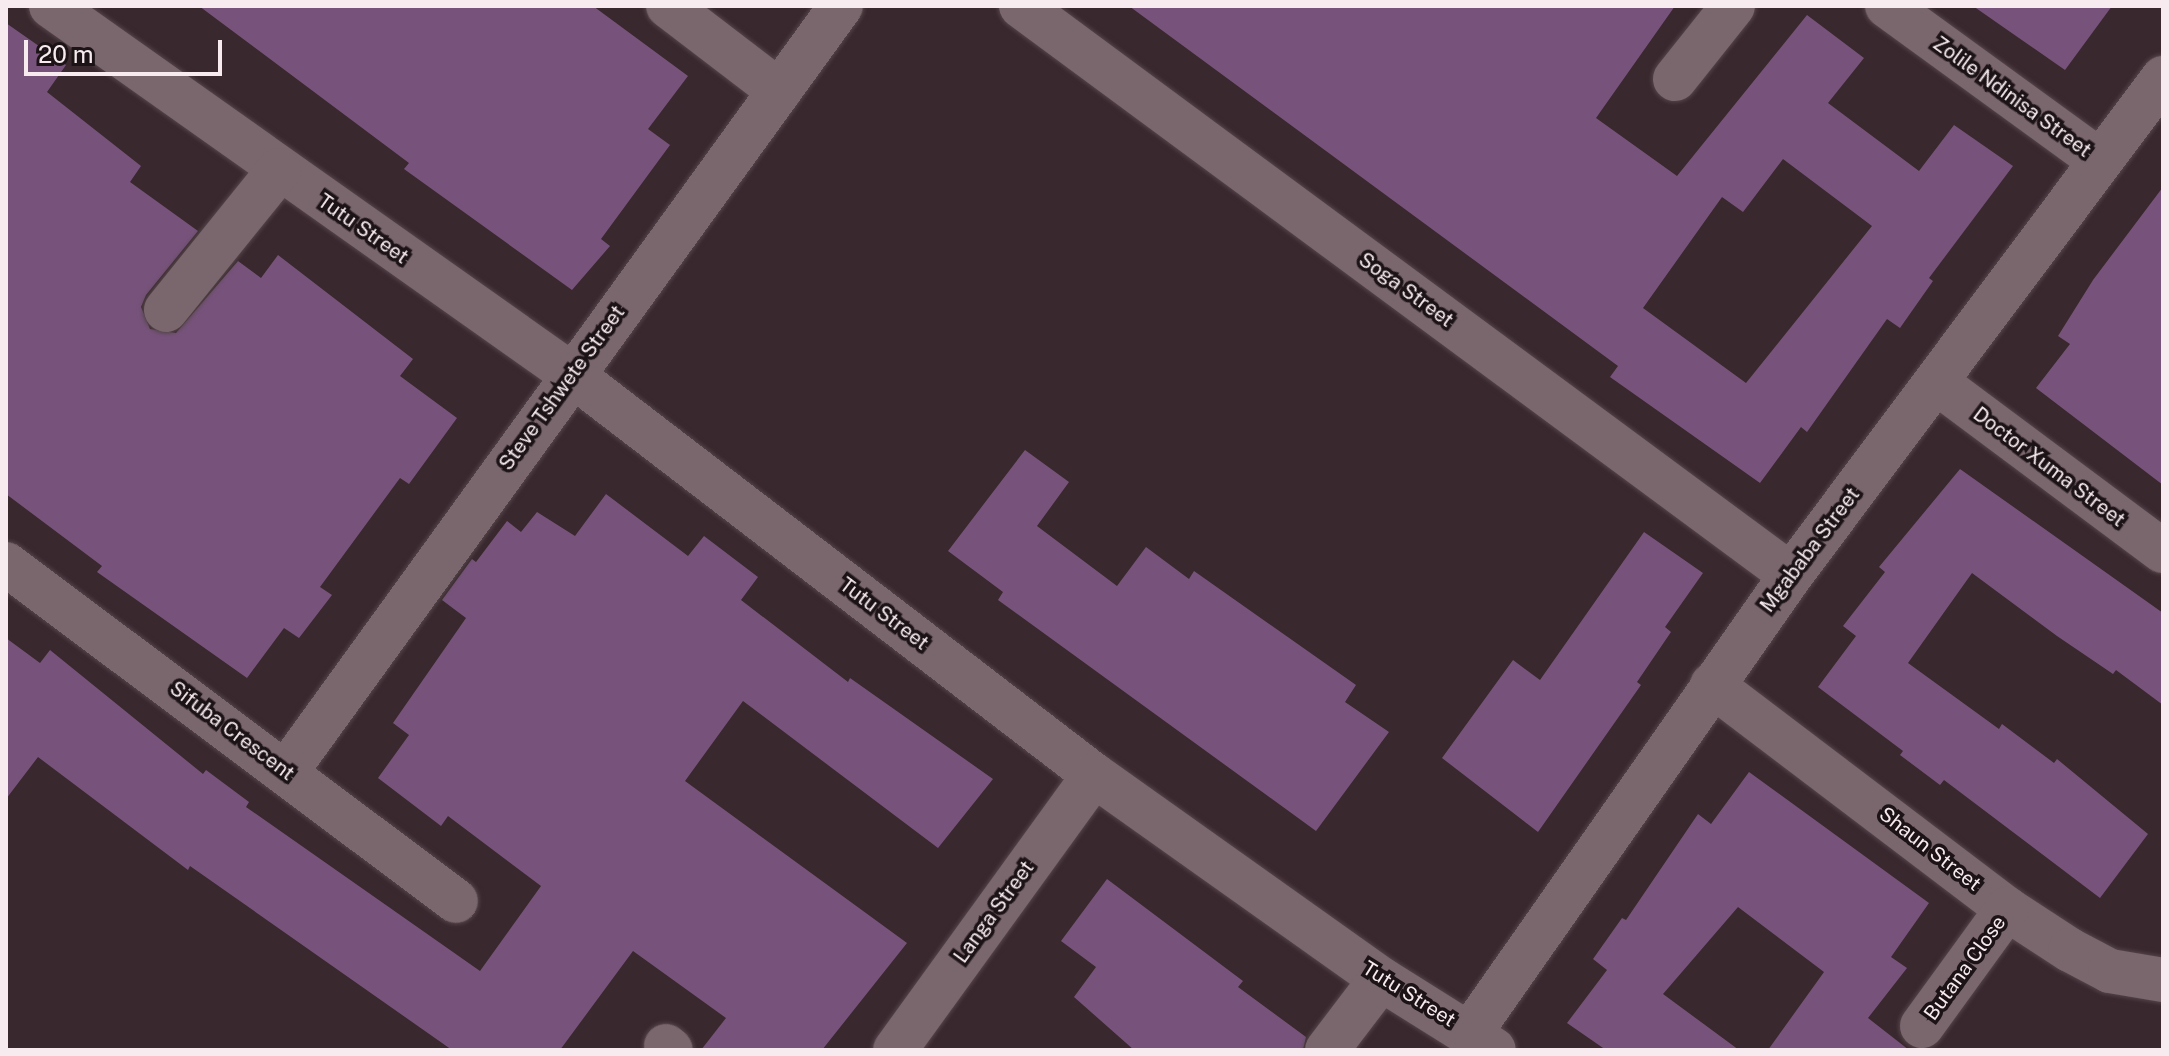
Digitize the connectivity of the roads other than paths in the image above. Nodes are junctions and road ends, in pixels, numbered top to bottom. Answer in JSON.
{"nodes":[{"id":1,"x":51,"y":6,"type":"edge"},
{"id":2,"x":668,"y":6,"type":"edge"},
{"id":3,"x":841,"y":6,"type":"edge"},
{"id":4,"x":1021,"y":6,"type":"edge"},
{"id":5,"x":1733,"y":6,"type":"edge"},
{"id":6,"x":1887,"y":6,"type":"edge"},
{"id":7,"x":2163,"y":78,"type":"edge"},
{"id":8,"x":1675,"y":79,"type":"dead end"},
{"id":9,"x":779,"y":91,"type":"junction"},
{"id":10,"x":2099,"y":160,"type":"junction"},
{"id":11,"x":279,"y":170,"type":"junction"},
{"id":12,"x":166,"y":310,"type":"dead end"},
{"id":13,"x":571,"y":374,"type":"junction"},
{"id":14,"x":1936,"y":382,"type":"junction"},
{"id":15,"x":2163,"y":551,"type":"edge"},
{"id":16,"x":6,"y":564,"type":"edge"},
{"id":17,"x":1791,"y":575,"type":"junction"},
{"id":18,"x":1712,"y":685,"type":"junction"},
{"id":19,"x":286,"y":772,"type":"junction"},
{"id":20,"x":1094,"y":775,"type":"junction"},
{"id":21,"x":456,"y":901,"type":"dead end"},
{"id":22,"x":2007,"y":909,"type":"junction"},
{"id":23,"x":1381,"y":979,"type":"junction"},
{"id":24,"x":2163,"y":980,"type":"edge"},
{"id":25,"x":1922,"y":1026,"type":"dead end"},
{"id":26,"x":1482,"y":1041,"type":"edge"},
{"id":27,"x":895,"y":1050,"type":"edge"},
{"id":28,"x":1327,"y":1050,"type":"edge"}],
"edges":[{"from":1,"to":11,"type":"street","name":"Tutu Street"},
{"from":2,"to":9,"type":"street"},
{"from":3,"to":9,"type":"street","name":"Steve Tshwete Street"},
{"from":4,"to":17,"type":"street","name":"Soga Street"},
{"from":5,"to":8,"type":"street"},
{"from":6,"to":10,"type":"street","name":"Zolile Ndinisa Street"},
{"from":7,"to":10,"type":"street","name":"Mgababa Street"},
{"from":9,"to":13,"type":"street","name":"Steve Tshwete Street"},
{"from":10,"to":14,"type":"street","name":"Mgababa Street"},
{"from":11,"to":12,"type":"street"},
{"from":11,"to":13,"type":"street","name":"Tutu Street"},
{"from":13,"to":19,"type":"street","name":"Steve Tshwete Street"},
{"from":13,"to":20,"type":"street","name":"Tutu Street"},
{"from":14,"to":15,"type":"street","name":"Doctor Xuma Street"},
{"from":14,"to":17,"type":"street","name":"Mgababa Street"},
{"from":16,"to":19,"type":"street","name":"Sifuba Crescent"},
{"from":17,"to":18,"type":"street","name":"Mgababa Street"},
{"from":18,"to":22,"type":"street","name":"Shaun Street"},
{"from":18,"to":26,"type":"street","name":"Mgababa Street"},
{"from":19,"to":21,"type":"street","name":"Sifuba Crescent"},
{"from":20,"to":23,"type":"street","name":"Tutu Street"},
{"from":20,"to":27,"type":"street","name":"Langa Street"},
{"from":22,"to":24,"type":"street","name":"Shaun Street"},
{"from":22,"to":25,"type":"street","name":"Butana Close"},
{"from":23,"to":26,"type":"street","name":"Tutu Street"},
{"from":23,"to":28,"type":"street"}]}
